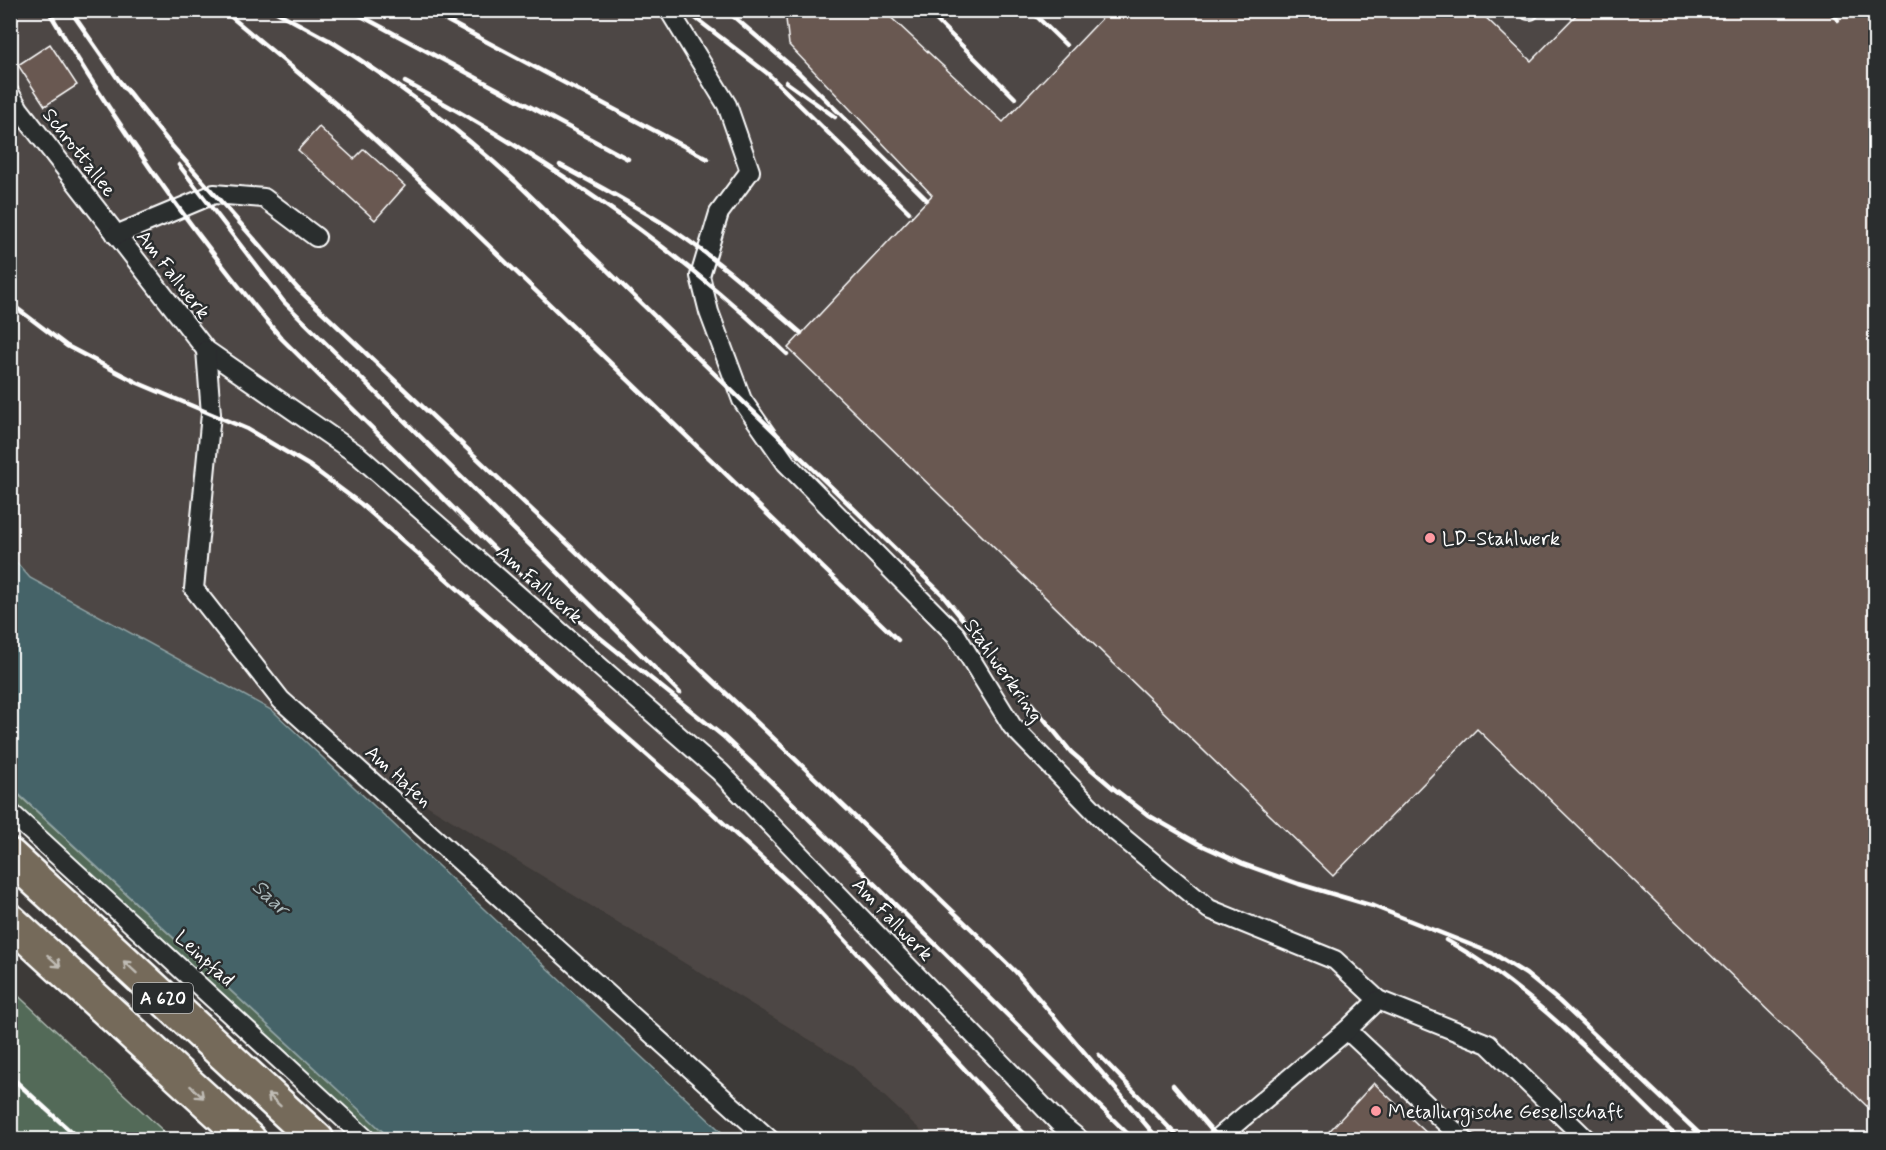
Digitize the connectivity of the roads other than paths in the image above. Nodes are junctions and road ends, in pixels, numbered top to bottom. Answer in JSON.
{"nodes":[{"id":1,"x":669,"y":10,"type":"edge"},
{"id":2,"x":10,"y":94,"type":"edge"},
{"id":3,"x":116,"y":236,"type":"junction"},
{"id":4,"x":316,"y":237,"type":"dead end"},
{"id":5,"x":206,"y":350,"type":"junction"},
{"id":6,"x":10,"y":812,"type":"edge"},
{"id":7,"x":10,"y":856,"type":"edge"},
{"id":8,"x":10,"y":921,"type":"edge"},
{"id":9,"x":1378,"y":1000,"type":"junction"},
{"id":10,"x":1347,"y":1030,"type":"junction"},
{"id":11,"x":249,"y":1140,"type":"edge"},
{"id":12,"x":316,"y":1140,"type":"edge"},
{"id":13,"x":367,"y":1140,"type":"edge"},
{"id":14,"x":770,"y":1140,"type":"edge"},
{"id":15,"x":1080,"y":1140,"type":"edge"},
{"id":16,"x":1216,"y":1140,"type":"edge"},
{"id":17,"x":1464,"y":1140,"type":"edge"},
{"id":18,"x":1587,"y":1140,"type":"edge"}],
"edges":[{"from":1,"to":9,"type":"lane","name":"Stahlwerkring"},
{"from":2,"to":3,"type":"lane","name":"Schrottallee"},
{"from":3,"to":4,"type":"lane","name":"Am Fallwerk"},
{"from":3,"to":5,"type":"lane","name":"Am Fallwerk"},
{"from":5,"to":14,"type":"lane","name":"Am Hafen"},
{"from":5,"to":15,"type":"lane","name":"Am Fallwerk"},
{"from":6,"to":13,"type":"lane","name":"Leinpfad"},
{"from":12,"to":7,"type":"highway","number":"A 620","one_way":true},
{"from":8,"to":11,"type":"highway","number":"A 620","one_way":true},
{"from":9,"to":10,"type":"lane"},
{"from":9,"to":18,"type":"lane","name":"Stahlwerkring"},
{"from":10,"to":16,"type":"lane"},
{"from":10,"to":17,"type":"lane"}]}
